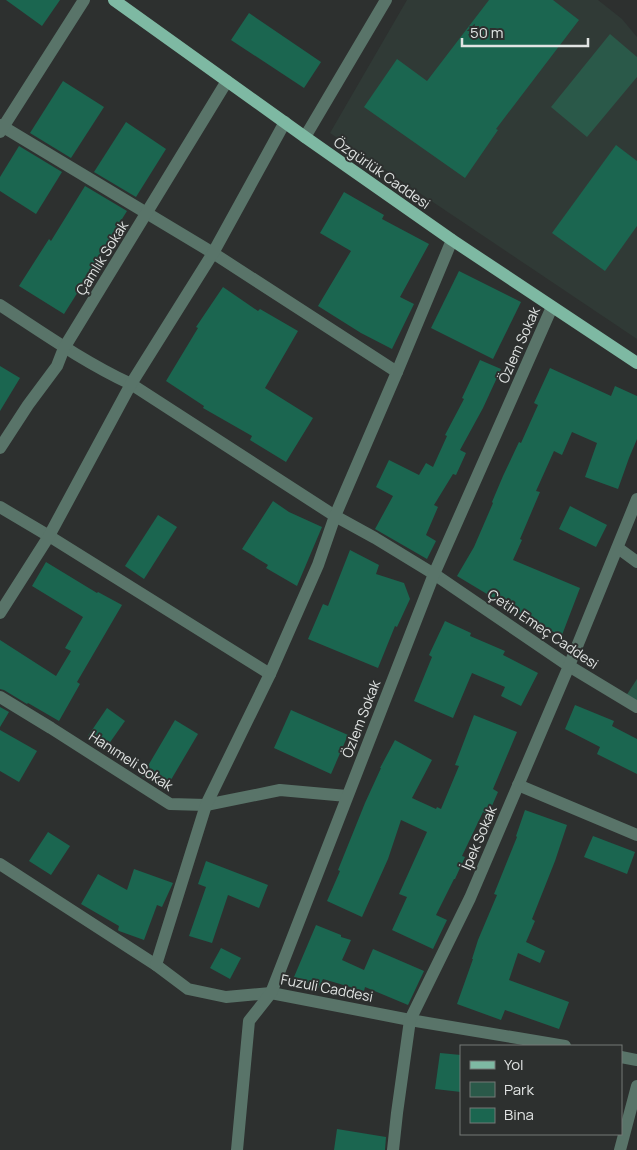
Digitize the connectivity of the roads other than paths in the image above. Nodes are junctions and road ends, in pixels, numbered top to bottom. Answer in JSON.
{"nodes":[{"id":1,"x":84,"y":0,"type":"edge"},
{"id":2,"x":114,"y":0,"type":"edge"},
{"id":3,"x":386,"y":0,"type":"edge"},
{"id":4,"x":227,"y":81,"type":"junction"},
{"id":5,"x":285,"y":122,"type":"junction"},
{"id":6,"x":1,"y":128,"type":"edge"},
{"id":7,"x":305,"y":137,"type":"junction"},
{"id":8,"x":147,"y":214,"type":"junction"},
{"id":9,"x":452,"y":240,"type":"junction"},
{"id":10,"x":213,"y":253,"type":"junction"},
{"id":11,"x":0,"y":306,"type":"edge"},
{"id":12,"x":552,"y":307,"type":"junction"},
{"id":13,"x":64,"y":348,"type":"junction"},
{"id":14,"x":637,"y":363,"type":"edge"},
{"id":15,"x":397,"y":372,"type":"junction"},
{"id":16,"x":131,"y":384,"type":"junction"},
{"id":17,"x":0,"y":448,"type":"edge"},
{"id":18,"x":637,"y":499,"type":"edge"},
{"id":19,"x":0,"y":507,"type":"edge"},
{"id":20,"x":335,"y":516,"type":"junction"},
{"id":21,"x":49,"y":536,"type":"junction"},
{"id":22,"x":618,"y":548,"type":"junction"},
{"id":23,"x":637,"y":562,"type":"edge"},
{"id":24,"x":434,"y":574,"type":"junction"},
{"id":25,"x":0,"y":613,"type":"edge"},
{"id":26,"x":569,"y":666,"type":"junction"},
{"id":27,"x":270,"y":674,"type":"junction"},
{"id":28,"x":0,"y":697,"type":"edge"},
{"id":29,"x":637,"y":707,"type":"edge"},
{"id":30,"x":518,"y":785,"type":"junction"},
{"id":31,"x":347,"y":796,"type":"junction"},
{"id":32,"x":206,"y":805,"type":"junction"},
{"id":33,"x":637,"y":835,"type":"edge"},
{"id":34,"x":0,"y":864,"type":"edge"},
{"id":35,"x":156,"y":965,"type":"junction"},
{"id":36,"x":271,"y":993,"type":"junction"},
{"id":37,"x":410,"y":1020,"type":"junction"},
{"id":38,"x":559,"y":1045,"type":"edge"},
{"id":39,"x":622,"y":1057,"type":"edge"},
{"id":40,"x":637,"y":1060,"type":"edge"},
{"id":41,"x":637,"y":1086,"type":"edge"},
{"id":42,"x":237,"y":1150,"type":"edge"},
{"id":43,"x":393,"y":1150,"type":"edge"},
{"id":44,"x":620,"y":1150,"type":"edge"}],
"edges":[{"from":1,"to":6,"type":"street"},
{"from":2,"to":4,"type":"main road","name":"Özgürlük Caddesi"},
{"from":3,"to":7,"type":"street"},
{"from":4,"to":5,"type":"main road","name":"Özgürlük Caddesi"},
{"from":4,"to":8,"type":"street","name":"Çamlık Sokak"},
{"from":5,"to":7,"type":"main road","name":"Özgürlük Caddesi"},
{"from":5,"to":10,"type":"street"},
{"from":6,"to":8,"type":"street"},
{"from":7,"to":9,"type":"main road","name":"Özgürlük Caddesi"},
{"from":8,"to":10,"type":"street"},
{"from":8,"to":13,"type":"street","name":"Çamlık Sokak"},
{"from":9,"to":12,"type":"main road","name":"Özgürlük Caddesi"},
{"from":9,"to":15,"type":"street"},
{"from":10,"to":15,"type":"street"},
{"from":10,"to":16,"type":"street"},
{"from":11,"to":13,"type":"street","name":"Çetin Emeç Caddesi"},
{"from":12,"to":14,"type":"main road","name":"Özgürlük Caddesi"},
{"from":12,"to":24,"type":"street","name":"Özlem Sokak"},
{"from":13,"to":16,"type":"street","name":"Çetin Emeç Caddesi"},
{"from":13,"to":17,"type":"street","name":"Çamlık Sokak"},
{"from":15,"to":20,"type":"street"},
{"from":16,"to":20,"type":"street","name":"Çetin Emeç Caddesi"},
{"from":16,"to":21,"type":"street"},
{"from":18,"to":22,"type":"street","name":"İpek Sokak"},
{"from":19,"to":21,"type":"street"},
{"from":20,"to":24,"type":"street","name":"Çetin Emeç Caddesi"},
{"from":20,"to":27,"type":"street"},
{"from":21,"to":25,"type":"street"},
{"from":21,"to":27,"type":"street"},
{"from":22,"to":23,"type":"street"},
{"from":22,"to":26,"type":"street","name":"İpek Sokak"},
{"from":24,"to":26,"type":"street","name":"Çetin Emeç Caddesi"},
{"from":24,"to":31,"type":"street","name":"Özlem Sokak"},
{"from":26,"to":29,"type":"street","name":"Çetin Emeç Caddesi"},
{"from":26,"to":30,"type":"street","name":"İpek Sokak"},
{"from":27,"to":32,"type":"street"},
{"from":28,"to":32,"type":"street","name":"Hanımeli Sokak"},
{"from":30,"to":33,"type":"street"},
{"from":30,"to":37,"type":"street","name":"İpek Sokak"},
{"from":31,"to":32,"type":"street","name":"Hanımeli Sokak"},
{"from":31,"to":36,"type":"street","name":"Özlem Sokak"},
{"from":32,"to":35,"type":"street"},
{"from":34,"to":35,"type":"street","name":"Fuzuli Caddesi"},
{"from":35,"to":36,"type":"street","name":"Fuzuli Caddesi"},
{"from":36,"to":37,"type":"street","name":"Fuzuli Caddesi"},
{"from":36,"to":42,"type":"street","name":"Özlem Sokak"},
{"from":37,"to":38,"type":"street","name":"Fuzuli Caddesi"},
{"from":37,"to":43,"type":"street","name":"İpek Sokak"},
{"from":39,"to":40,"type":"street"},
{"from":41,"to":44,"type":"street"}]}
